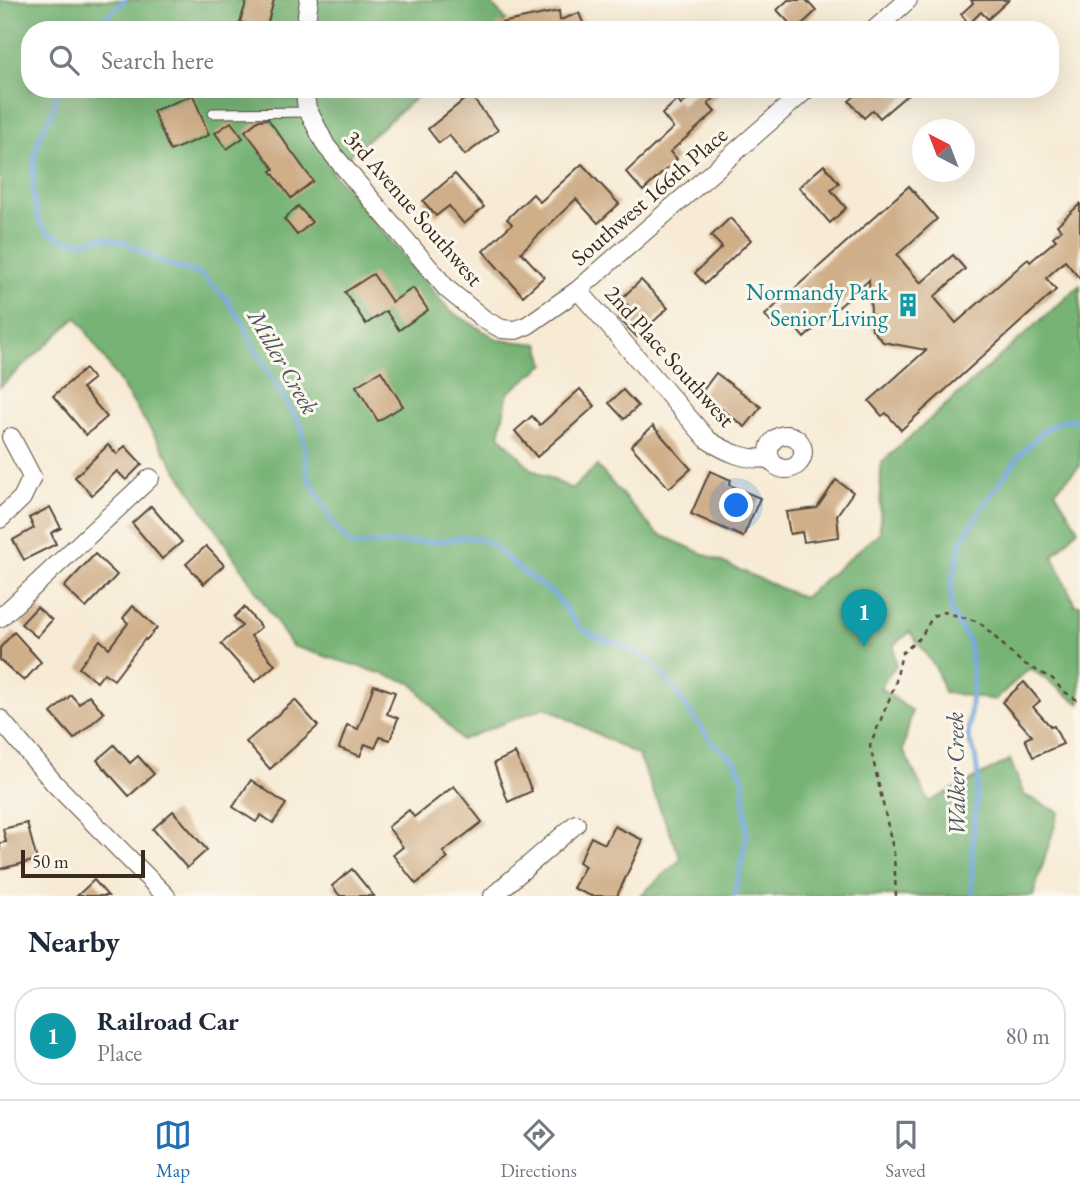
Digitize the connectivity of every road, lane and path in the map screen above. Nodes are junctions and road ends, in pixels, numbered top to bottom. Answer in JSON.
{"nodes":[{"id":1,"x":309,"y":0,"type":"edge"},
{"id":2,"x":908,"y":0,"type":"edge"},
{"id":3,"x":306,"y":21,"type":"edge"},
{"id":4,"x":884,"y":21,"type":"edge"},
{"id":5,"x":306,"y":98,"type":"edge"},
{"id":6,"x":797,"y":98,"type":"edge"},
{"id":7,"x":309,"y":112,"type":"junction"},
{"id":8,"x":213,"y":113,"type":"dead end"},
{"id":9,"x":578,"y":290,"type":"junction"},
{"id":10,"x":516,"y":330,"type":"joint"},
{"id":11,"x":11,"y":437,"type":"dead end"},
{"id":12,"x":769,"y":458,"type":"dead end"},
{"id":13,"x":150,"y":478,"type":"dead end"},
{"id":14,"x":0,"y":519,"type":"edge"},
{"id":15,"x":0,"y":618,"type":"edge"},
{"id":16,"x":1080,"y":702,"type":"edge"},
{"id":17,"x":0,"y":719,"type":"edge"},
{"id":18,"x":576,"y":824,"type":"dead end"},
{"id":19,"x":166,"y":896,"type":"edge"},
{"id":20,"x":493,"y":896,"type":"edge"},
{"id":21,"x":895,"y":896,"type":"edge"}],
"edges":[{"from":1,"to":3,"type":"street"},
{"from":2,"to":4,"type":"street"},
{"from":5,"to":7,"type":"street","name":"3rd Avenue Southwest"},
{"from":6,"to":9,"type":"street","name":"Southwest 166th Place"},
{"from":7,"to":8,"type":"lane"},
{"from":7,"to":10,"type":"street","name":"3rd Avenue Southwest"},
{"from":9,"to":10,"type":"street","name":"Southwest 166th Place"},
{"from":9,"to":12,"type":"street","name":"2nd Place Southwest"},
{"from":11,"to":14,"type":"street"},
{"from":13,"to":15,"type":"street"},
{"from":16,"to":21,"type":"path"},
{"from":17,"to":19,"type":"street"},
{"from":18,"to":20,"type":"street"}]}
